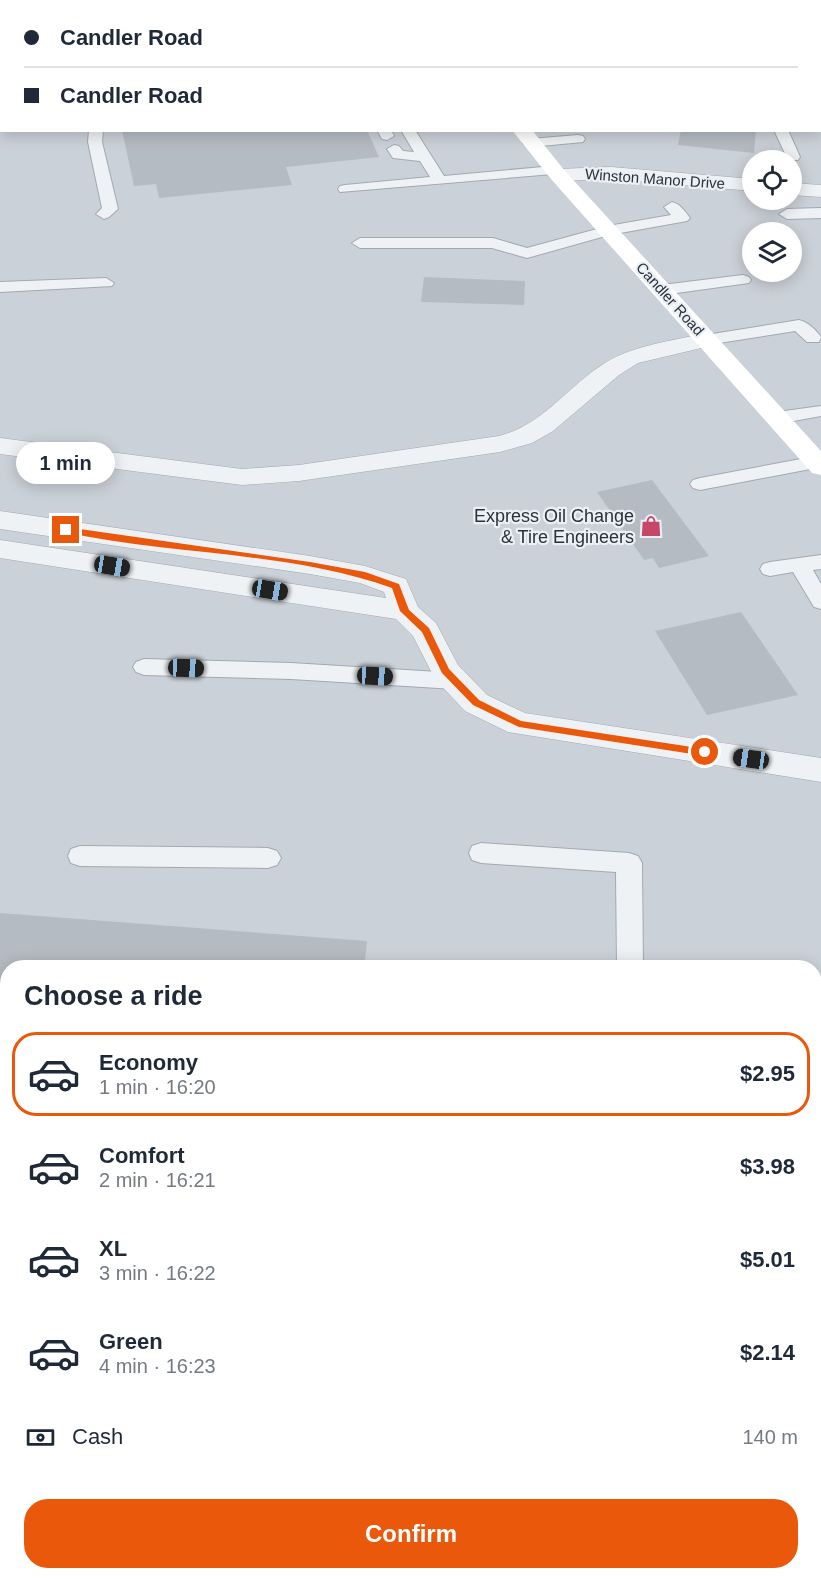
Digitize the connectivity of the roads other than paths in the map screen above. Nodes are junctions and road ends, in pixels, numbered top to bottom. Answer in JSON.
{"nodes":[{"id":1,"x":96,"y":132,"type":"edge"},
{"id":2,"x":409,"y":132,"type":"edge"},
{"id":3,"x":782,"y":132,"type":"edge"},
{"id":4,"x":525,"y":137,"type":"edge"},
{"id":5,"x":388,"y":139,"type":"edge"},
{"id":6,"x":578,"y":139,"type":"dead end"},
{"id":7,"x":789,"y":150,"type":"edge"},
{"id":8,"x":424,"y":157,"type":"junction"},
{"id":9,"x":555,"y":172,"type":"junction"},
{"id":10,"x":439,"y":180,"type":"junction"},
{"id":11,"x":742,"y":185,"type":"edge"},
{"id":12,"x":345,"y":189,"type":"dead end"},
{"id":13,"x":802,"y":190,"type":"edge"},
{"id":14,"x":821,"y":191,"type":"edge"},
{"id":15,"x":672,"y":207,"type":"dead end"},
{"id":16,"x":821,"y":213,"type":"edge"},
{"id":17,"x":105,"y":214,"type":"dead end"},
{"id":18,"x":787,"y":214,"type":"dead end"},
{"id":19,"x":608,"y":231,"type":"junction"},
{"id":20,"x":360,"y":243,"type":"dead end"},
{"id":21,"x":742,"y":280,"type":"edge"},
{"id":22,"x":106,"y":283,"type":"dead end"},
{"id":23,"x":0,"y":287,"type":"edge"},
{"id":24,"x":662,"y":290,"type":"junction"},
{"id":25,"x":813,"y":338,"type":"dead end"},
{"id":26,"x":706,"y":340,"type":"junction"},
{"id":27,"x":821,"y":411,"type":"edge"},
{"id":28,"x":777,"y":418,"type":"junction"},
{"id":29,"x":0,"y":446,"type":"edge"},
{"id":30,"x":819,"y":465,"type":"edge"},
{"id":31,"x":700,"y":484,"type":"dead end"},
{"id":32,"x":0,"y":520,"type":"edge"},
{"id":33,"x":0,"y":549,"type":"edge"},
{"id":34,"x":821,"y":562,"type":"edge"},
{"id":35,"x":800,"y":566,"type":"junction"},
{"id":36,"x":770,"y":569,"type":"dead end"},
{"id":37,"x":821,"y":602,"type":"edge"},
{"id":38,"x":405,"y":611,"type":"junction"},
{"id":39,"x":144,"y":667,"type":"dead end"},
{"id":40,"x":455,"y":681,"type":"junction"},
{"id":41,"x":821,"y":770,"type":"edge"},
{"id":42,"x":481,"y":853,"type":"dead end"},
{"id":43,"x":80,"y":856,"type":"dead end"},
{"id":44,"x":268,"y":858,"type":"dead end"},
{"id":45,"x":630,"y":960,"type":"edge"}],
"edges":[{"from":1,"to":17,"type":"lane"},
{"from":2,"to":8,"type":"lane"},
{"from":3,"to":7,"type":"lane"},
{"from":4,"to":6,"type":"lane"},
{"from":4,"to":9,"type":"main road","name":"Candler Road"},
{"from":5,"to":8,"type":"lane"},
{"from":8,"to":10,"type":"lane"},
{"from":9,"to":10,"type":"lane"},
{"from":9,"to":11,"type":"street","name":"Winston Manor Drive"},
{"from":9,"to":19,"type":"main road","name":"Candler Road"},
{"from":10,"to":12,"type":"lane"},
{"from":13,"to":14,"type":"street"},
{"from":15,"to":19,"type":"lane"},
{"from":16,"to":18,"type":"lane"},
{"from":19,"to":20,"type":"lane"},
{"from":19,"to":24,"type":"main road","name":"Candler Road"},
{"from":21,"to":24,"type":"lane"},
{"from":22,"to":23,"type":"lane"},
{"from":24,"to":26,"type":"main road","name":"Candler Road"},
{"from":25,"to":26,"type":"lane"},
{"from":26,"to":28,"type":"main road","name":"Candler Road"},
{"from":26,"to":29,"type":"street"},
{"from":27,"to":28,"type":"lane"},
{"from":28,"to":30,"type":"main road","name":"Candler Road"},
{"from":30,"to":31,"type":"lane"},
{"from":32,"to":38,"type":"street"},
{"from":33,"to":38,"type":"street"},
{"from":34,"to":35,"type":"lane"},
{"from":35,"to":36,"type":"lane"},
{"from":35,"to":37,"type":"lane"},
{"from":38,"to":40,"type":"street"},
{"from":39,"to":40,"type":"lane"},
{"from":40,"to":41,"type":"street"},
{"from":42,"to":45,"type":"lane"},
{"from":43,"to":44,"type":"lane"}]}
